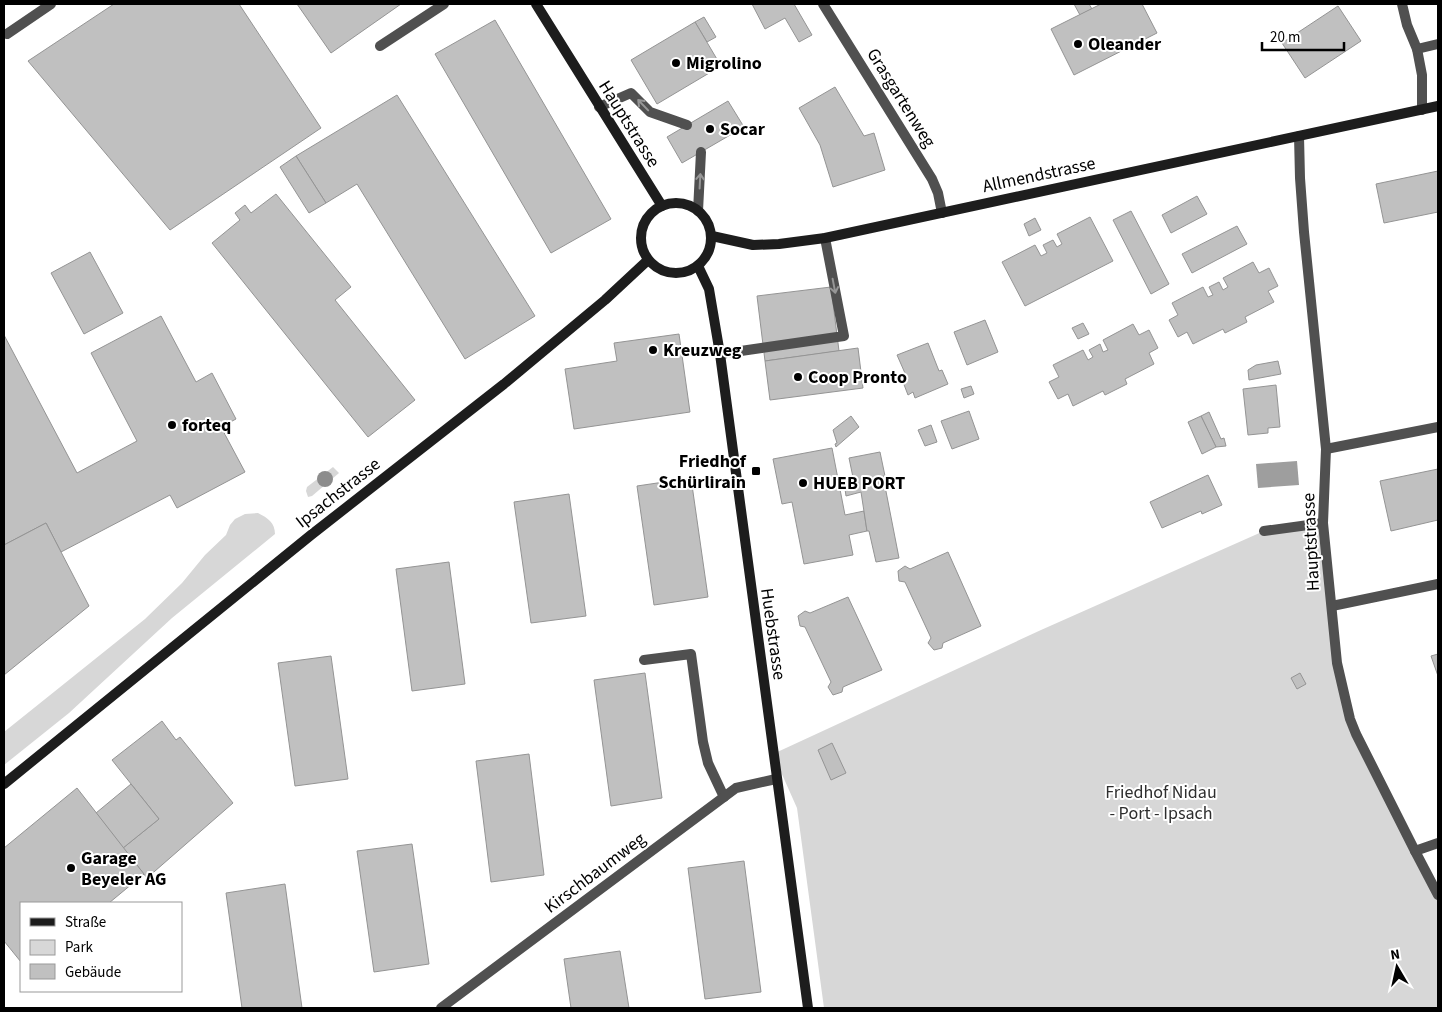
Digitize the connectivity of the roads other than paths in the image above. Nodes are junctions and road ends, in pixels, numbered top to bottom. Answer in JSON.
{"nodes":[{"id":1,"x":51,"y":4,"type":"edge"},
{"id":2,"x":444,"y":4,"type":"edge"},
{"id":3,"x":536,"y":4,"type":"edge"},
{"id":4,"x":823,"y":4,"type":"edge"},
{"id":5,"x":1402,"y":4,"type":"edge"},
{"id":6,"x":7,"y":34,"type":"dead end"},
{"id":7,"x":1438,"y":44,"type":"edge"},
{"id":8,"x":380,"y":46,"type":"dead end"},
{"id":9,"x":1417,"y":49,"type":"junction"},
{"id":10,"x":1438,"y":106,"type":"edge"},
{"id":11,"x":599,"y":107,"type":"junction"},
{"id":12,"x":1422,"y":110,"type":"junction"},
{"id":13,"x":687,"y":125,"type":"dead end"},
{"id":14,"x":1299,"y":136,"type":"junction"},
{"id":15,"x":701,"y":152,"type":"dead end"},
{"id":16,"x":662,"y":206,"type":"junction"},
{"id":17,"x":698,"y":211,"type":"junction"},
{"id":18,"x":942,"y":213,"type":"junction"},
{"id":19,"x":712,"y":236,"type":"junction"},
{"id":20,"x":825,"y":238,"type":"junction"},
{"id":21,"x":648,"y":260,"type":"junction"},
{"id":22,"x":698,"y":266,"type":"junction"},
{"id":23,"x":720,"y":354,"type":"junction"},
{"id":24,"x":1438,"y":427,"type":"edge"},
{"id":25,"x":1326,"y":449,"type":"junction"},
{"id":26,"x":1323,"y":523,"type":"junction"},
{"id":27,"x":1264,"y":531,"type":"dead end"},
{"id":28,"x":1438,"y":584,"type":"edge"},
{"id":29,"x":1332,"y":606,"type":"junction"},
{"id":30,"x":644,"y":660,"type":"dead end"},
{"id":31,"x":776,"y":779,"type":"junction"},
{"id":32,"x":4,"y":784,"type":"edge"},
{"id":33,"x":724,"y":797,"type":"junction"},
{"id":34,"x":1438,"y":843,"type":"edge"},
{"id":35,"x":1415,"y":851,"type":"junction"},
{"id":36,"x":1438,"y":895,"type":"edge"},
{"id":37,"x":441,"y":1008,"type":"edge"},
{"id":38,"x":808,"y":1008,"type":"edge"}],
"edges":[{"from":1,"to":6,"type":"street"},
{"from":2,"to":8,"type":"street"},
{"from":3,"to":11,"type":"main road","name":"Hauptstrasse"},
{"from":4,"to":18,"type":"street","name":"Grasgartenweg"},
{"from":5,"to":9,"type":"street"},
{"from":7,"to":9,"type":"street"},
{"from":9,"to":12,"type":"street"},
{"from":10,"to":12,"type":"main road","name":"Allmendstrasse"},
{"from":13,"to":11,"type":"street","one_way":true},
{"from":11,"to":16,"type":"main road","name":"Hauptstrasse"},
{"from":12,"to":14,"type":"main road","name":"Allmendstrasse"},
{"from":14,"to":18,"type":"main road","name":"Allmendstrasse"},
{"from":14,"to":25,"type":"street","name":"Hauptstrasse"},
{"from":17,"to":15,"type":"street","one_way":true},
{"from":16,"to":17,"type":"main road"},
{"from":16,"to":21,"type":"main road"},
{"from":17,"to":19,"type":"main road"},
{"from":18,"to":20,"type":"main road","name":"Allmendstrasse"},
{"from":19,"to":20,"type":"main road","name":"Allmendstrasse"},
{"from":19,"to":22,"type":"main road"},
{"from":20,"to":23,"type":"street","one_way":true},
{"from":21,"to":22,"type":"main road"},
{"from":21,"to":32,"type":"main road","name":"Ipsachstrasse"},
{"from":22,"to":23,"type":"main road","name":"Huebstrasse"},
{"from":23,"to":31,"type":"main road","name":"Huebstrasse"},
{"from":24,"to":25,"type":"street"},
{"from":25,"to":26,"type":"street","name":"Hauptstrasse"},
{"from":26,"to":27,"type":"street"},
{"from":26,"to":29,"type":"street","name":"Hauptstrasse"},
{"from":28,"to":29,"type":"street"},
{"from":29,"to":35,"type":"street","name":"Hauptstrasse"},
{"from":30,"to":33,"type":"street"},
{"from":31,"to":33,"type":"street","name":"Kirschbaumweg"},
{"from":31,"to":38,"type":"main road","name":"Huebstrasse"},
{"from":33,"to":37,"type":"street","name":"Kirschbaumweg"},
{"from":34,"to":35,"type":"street"},
{"from":35,"to":36,"type":"street","name":"Hauptstrasse"}]}
